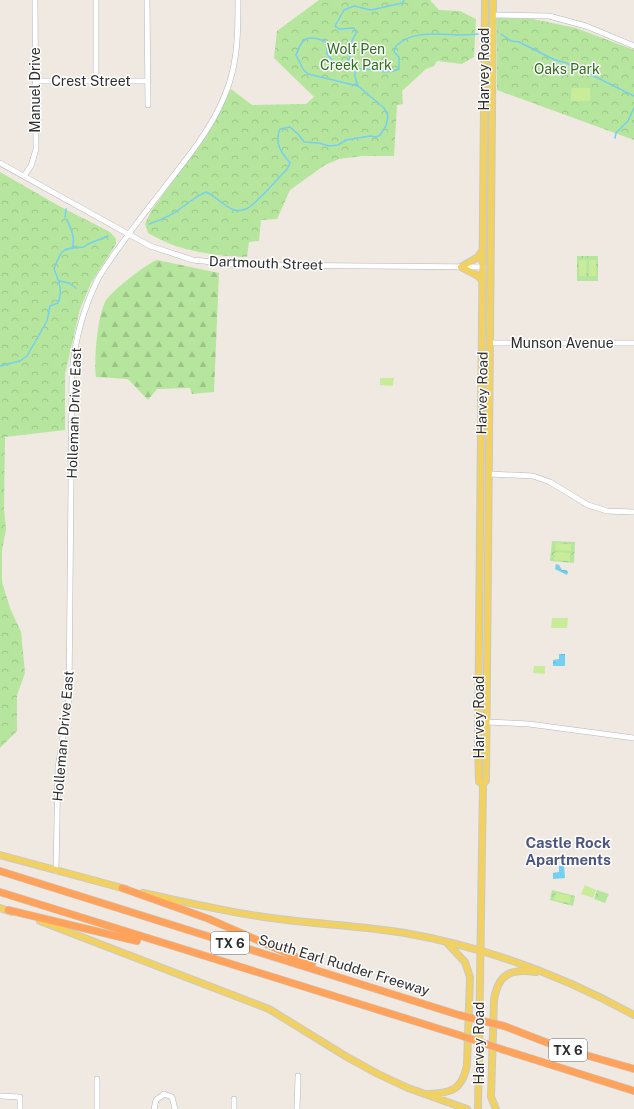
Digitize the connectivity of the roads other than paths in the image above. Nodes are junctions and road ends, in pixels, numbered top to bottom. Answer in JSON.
{"nodes":[{"id":1,"x":35,"y":0,"type":"edge"},
{"id":2,"x":96,"y":0,"type":"edge"},
{"id":3,"x":147,"y":0,"type":"edge"},
{"id":4,"x":238,"y":0,"type":"edge"},
{"id":5,"x":485,"y":0,"type":"edge"},
{"id":6,"x":493,"y":0,"type":"edge"},
{"id":7,"x":494,"y":15,"type":"junction"},
{"id":8,"x":634,"y":46,"type":"edge"},
{"id":9,"x":484,"y":69,"type":"junction"},
{"id":10,"x":35,"y":81,"type":"junction"},
{"id":11,"x":96,"y":81,"type":"junction"},
{"id":12,"x":146,"y":81,"type":"junction"},
{"id":13,"x":492,"y":97,"type":"junction"},
{"id":14,"x":148,"y":105,"type":"dead end"},
{"id":15,"x":483,"y":152,"type":"junction"},
{"id":16,"x":0,"y":163,"type":"edge"},
{"id":17,"x":24,"y":176,"type":"junction"},
{"id":18,"x":491,"y":181,"type":"junction"},
{"id":19,"x":129,"y":234,"type":"junction"},
{"id":20,"x":482,"y":247,"type":"junction"},
{"id":21,"x":491,"y":249,"type":"junction"},
{"id":22,"x":461,"y":267,"type":"junction"},
{"id":23,"x":483,"y":267,"type":"junction"},
{"id":24,"x":482,"y":282,"type":"junction"},
{"id":25,"x":490,"y":288,"type":"junction"},
{"id":26,"x":482,"y":319,"type":"junction"},
{"id":27,"x":490,"y":343,"type":"junction"},
{"id":28,"x":634,"y":343,"type":"edge"},
{"id":29,"x":482,"y":361,"type":"junction"},
{"id":30,"x":481,"y":448,"type":"junction"},
{"id":31,"x":489,"y":474,"type":"junction"},
{"id":32,"x":634,"y":512,"type":"edge"},
{"id":33,"x":480,"y":514,"type":"junction"},
{"id":34,"x":488,"y":542,"type":"junction"},
{"id":35,"x":488,"y":614,"type":"junction"},
{"id":36,"x":480,"y":616,"type":"junction"},
{"id":37,"x":479,"y":702,"type":"junction"},
{"id":38,"x":487,"y":722,"type":"junction"},
{"id":39,"x":634,"y":738,"type":"edge"},
{"id":40,"x":483,"y":784,"type":"junction"},
{"id":41,"x":0,"y":855,"type":"edge"},
{"id":42,"x":0,"y":871,"type":"edge"},
{"id":43,"x":56,"y":871,"type":"junction"},
{"id":44,"x":122,"y":888,"type":"junction"},
{"id":45,"x":0,"y":892,"type":"edge"},
{"id":46,"x":0,"y":908,"type":"edge"},
{"id":47,"x":8,"y":910,"type":"junction"},
{"id":48,"x":447,"y":943,"type":"junction"},
{"id":49,"x":171,"y":947,"type":"junction"},
{"id":50,"x":479,"y":952,"type":"junction"},
{"id":51,"x":545,"y":973,"type":"junction"},
{"id":52,"x":343,"y":978,"type":"junction"},
{"id":53,"x":634,"y":1015,"type":"edge"},
{"id":54,"x":634,"y":1069,"type":"edge"},
{"id":55,"x":298,"y":1076,"type":"dead end"},
{"id":56,"x":97,"y":1079,"type":"dead end"},
{"id":57,"x":634,"y":1092,"type":"edge"},
{"id":58,"x":424,"y":1094,"type":"junction"},
{"id":59,"x":0,"y":1096,"type":"edge"},
{"id":60,"x":234,"y":1099,"type":"dead end"},
{"id":61,"x":20,"y":1109,"type":"edge"},
{"id":62,"x":97,"y":1109,"type":"edge"},
{"id":63,"x":154,"y":1109,"type":"edge"},
{"id":64,"x":175,"y":1109,"type":"edge"},
{"id":65,"x":234,"y":1109,"type":"edge"},
{"id":66,"x":297,"y":1109,"type":"edge"},
{"id":67,"x":467,"y":1109,"type":"edge"},
{"id":68,"x":478,"y":1109,"type":"edge"},
{"id":69,"x":496,"y":1109,"type":"edge"}],
"edges":[{"from":1,"to":10,"type":"street","name":"Manuel Drive"},
{"from":2,"to":11,"type":"street"},
{"from":3,"to":12,"type":"street"},
{"from":4,"to":19,"type":"street","name":"Holleman Drive East"},
{"from":5,"to":9,"type":"main road","name":"Harvey Road"},
{"from":6,"to":7,"type":"main road","name":"Harvey Road"},
{"from":7,"to":8,"type":"street"},
{"from":7,"to":13,"type":"main road","name":"Harvey Road"},
{"from":9,"to":13,"type":"main road"},
{"from":9,"to":15,"type":"main road","name":"Harvey Road"},
{"from":10,"to":11,"type":"street","name":"Crest Street"},
{"from":10,"to":17,"type":"street","name":"Manuel Drive"},
{"from":11,"to":12,"type":"street","name":"Crest Street"},
{"from":12,"to":14,"type":"street"},
{"from":13,"to":18,"type":"main road","name":"Harvey Road"},
{"from":15,"to":18,"type":"main road"},
{"from":15,"to":20,"type":"main road","name":"Harvey Road"},
{"from":16,"to":17,"type":"street","name":"Dartmouth Street"},
{"from":17,"to":19,"type":"street","name":"Dartmouth Street"},
{"from":18,"to":21,"type":"main road","name":"Harvey Road"},
{"from":19,"to":22,"type":"street","name":"Dartmouth Street"},
{"from":19,"to":43,"type":"street","name":"Holleman Drive East"},
{"from":20,"to":22,"type":"main road"},
{"from":20,"to":23,"type":"main road","name":"Harvey Road"},
{"from":21,"to":23,"type":"main road"},
{"from":21,"to":25,"type":"main road","name":"Harvey Road"},
{"from":22,"to":23,"type":"street","name":"Dartmouth Street"},
{"from":22,"to":24,"type":"main road"},
{"from":23,"to":24,"type":"main road","name":"Harvey Road"},
{"from":23,"to":25,"type":"main road"},
{"from":24,"to":26,"type":"main road","name":"Harvey Road"},
{"from":25,"to":27,"type":"main road","name":"Harvey Road"},
{"from":26,"to":27,"type":"main road"},
{"from":26,"to":29,"type":"main road","name":"Harvey Road"},
{"from":27,"to":28,"type":"street","name":"Munson Avenue"},
{"from":27,"to":29,"type":"main road"},
{"from":27,"to":31,"type":"main road","name":"Harvey Road"},
{"from":29,"to":30,"type":"main road","name":"Harvey Road"},
{"from":30,"to":31,"type":"main road"},
{"from":30,"to":33,"type":"main road","name":"Harvey Road"},
{"from":31,"to":32,"type":"street"},
{"from":31,"to":34,"type":"main road","name":"Harvey Road"},
{"from":33,"to":34,"type":"main road"},
{"from":33,"to":36,"type":"main road","name":"Harvey Road"},
{"from":34,"to":35,"type":"main road","name":"Harvey Road"},
{"from":35,"to":36,"type":"main road"},
{"from":35,"to":38,"type":"main road","name":"Harvey Road"},
{"from":36,"to":37,"type":"main road","name":"Harvey Road"},
{"from":37,"to":38,"type":"main road"},
{"from":37,"to":40,"type":"main road","name":"Harvey Road"},
{"from":38,"to":39,"type":"street"},
{"from":38,"to":40,"type":"main road","name":"Harvey Road"},
{"from":40,"to":50,"type":"main road","name":"Harvey Road"},
{"from":41,"to":43,"type":"main road"},
{"from":42,"to":52,"type":"highway","name":"South Earl Rudder Freeway","number":"TX 6"},
{"from":43,"to":44,"type":"main road"},
{"from":44,"to":48,"type":"main road"},
{"from":44,"to":52,"type":"highway"},
{"from":45,"to":49,"type":"highway","number":"TX 6"},
{"from":46,"to":47,"type":"main road"},
{"from":47,"to":49,"type":"highway"},
{"from":47,"to":58,"type":"main road"},
{"from":48,"to":50,"type":"main road"},
{"from":48,"to":58,"type":"main road"},
{"from":49,"to":57,"type":"highway","number":"TX 6","bridge":true},
{"from":50,"to":51,"type":"main road"},
{"from":50,"to":68,"type":"main road","name":"Harvey Road"},
{"from":51,"to":53,"type":"main road"},
{"from":51,"to":69,"type":"main road"},
{"from":52,"to":54,"type":"highway","name":"South Earl Rudder Freeway","number":"TX 6","bridge":true},
{"from":55,"to":66,"type":"street"},
{"from":56,"to":62,"type":"street"},
{"from":58,"to":67,"type":"main road"},
{"from":59,"to":61,"type":"street"},
{"from":60,"to":65,"type":"street"},
{"from":63,"to":64,"type":"street"}]}
